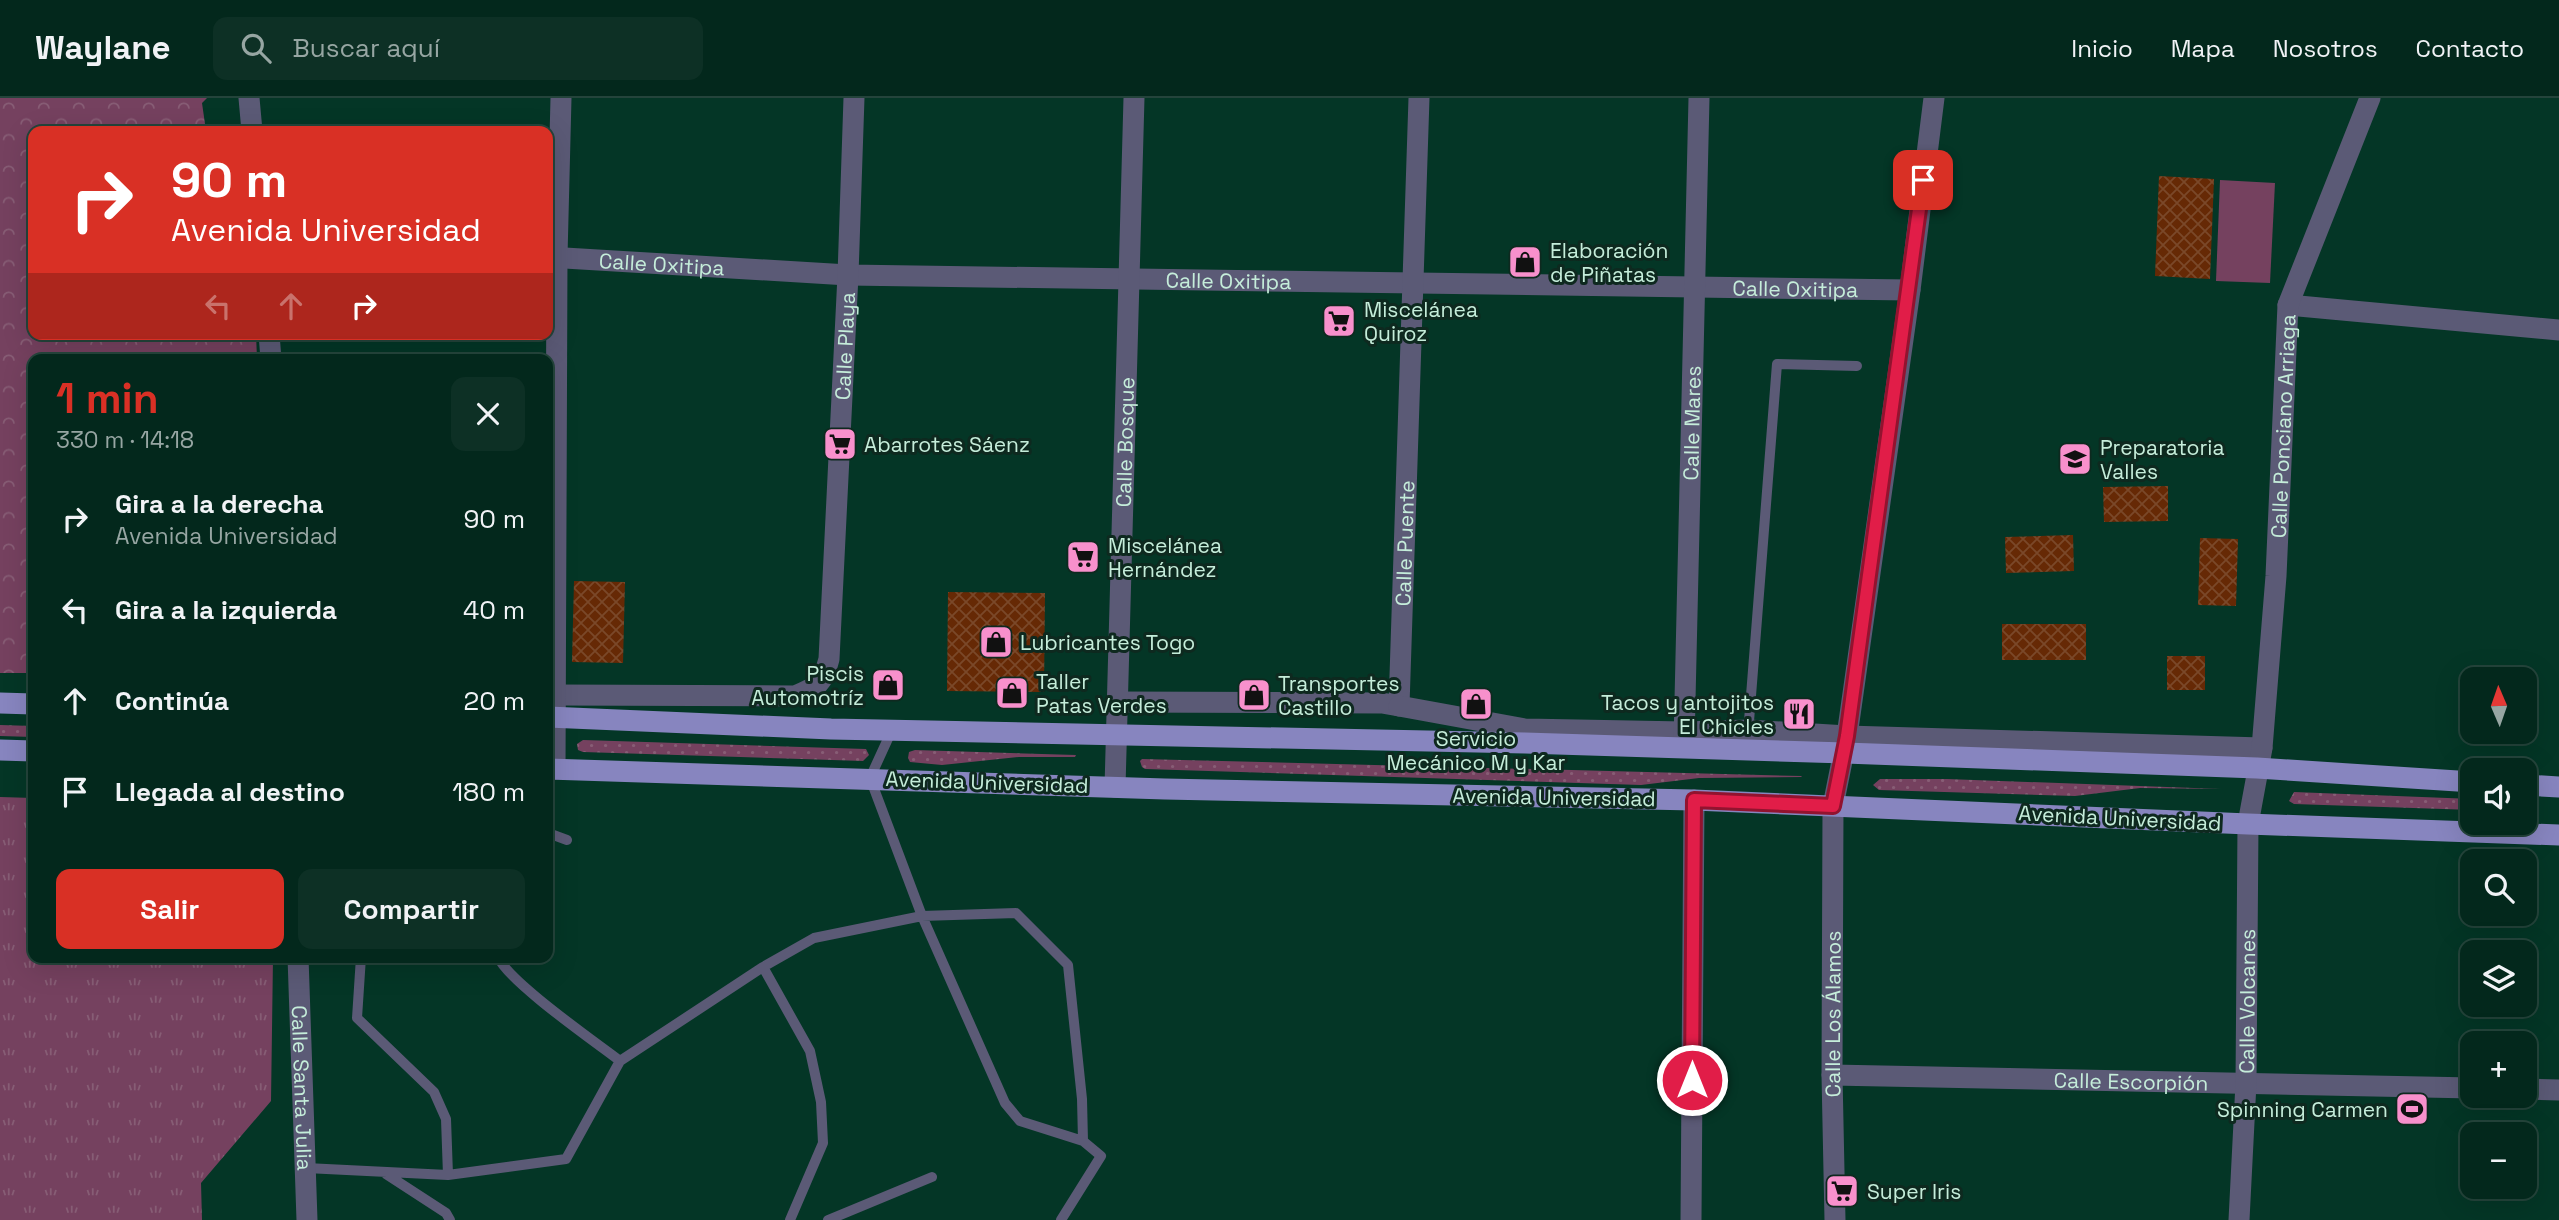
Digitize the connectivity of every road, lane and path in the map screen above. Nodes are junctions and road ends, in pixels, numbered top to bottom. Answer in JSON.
{"nodes":[{"id":1,"x":249,"y":98,"type":"edge"},
{"id":2,"x":561,"y":98,"type":"edge"},
{"id":3,"x":854,"y":98,"type":"edge"},
{"id":4,"x":1134,"y":98,"type":"edge"},
{"id":5,"x":1419,"y":98,"type":"edge"},
{"id":6,"x":1699,"y":98,"type":"edge"},
{"id":7,"x":1934,"y":98,"type":"edge"},
{"id":8,"x":2370,"y":98,"type":"edge"},
{"id":9,"x":252,"y":126,"type":"edge"},
{"id":10,"x":553,"y":239,"type":"edge"},
{"id":11,"x":553,"y":257,"type":"edge"},
{"id":12,"x":848,"y":275,"type":"junction"},
{"id":13,"x":1128,"y":279,"type":"junction"},
{"id":14,"x":1413,"y":284,"type":"junction"},
{"id":15,"x":1695,"y":287,"type":"junction"},
{"id":16,"x":1910,"y":290,"type":"junction"},
{"id":17,"x":2288,"y":305,"type":"junction"},
{"id":18,"x":2559,"y":330,"type":"edge"},
{"id":19,"x":1857,"y":366,"type":"dead end"},
{"id":20,"x":553,"y":403,"type":"edge"},
{"id":21,"x":555,"y":695,"type":"junction"},
{"id":22,"x":1116,"y":702,"type":"junction"},
{"id":23,"x":0,"y":703,"type":"edge"},
{"id":24,"x":28,"y":704,"type":"edge"},
{"id":25,"x":553,"y":706,"type":"edge"},
{"id":26,"x":1399,"y":706,"type":"junction"},
{"id":27,"x":553,"y":717,"type":"edge"},
{"id":28,"x":892,"y":730,"type":"junction"},
{"id":29,"x":1115,"y":734,"type":"junction"},
{"id":30,"x":1684,"y":740,"type":"junction"},
{"id":31,"x":1747,"y":740,"type":"junction"},
{"id":32,"x":1846,"y":745,"type":"junction"},
{"id":33,"x":0,"y":750,"type":"edge"},
{"id":34,"x":28,"y":751,"type":"edge"},
{"id":35,"x":2260,"y":758,"type":"junction"},
{"id":36,"x":553,"y":769,"type":"edge"},
{"id":37,"x":870,"y":778,"type":"junction"},
{"id":38,"x":2460,"y":781,"type":"edge"},
{"id":39,"x":2537,"y":786,"type":"edge"},
{"id":40,"x":1115,"y":787,"type":"junction"},
{"id":41,"x":2559,"y":787,"type":"edge"},
{"id":42,"x":1694,"y":800,"type":"junction"},
{"id":43,"x":1833,"y":806,"type":"junction"},
{"id":44,"x":2248,"y":824,"type":"junction"},
{"id":45,"x":553,"y":835,"type":"edge"},
{"id":46,"x":2559,"y":835,"type":"edge"},
{"id":47,"x":567,"y":840,"type":"dead end"},
{"id":48,"x":922,"y":916,"type":"junction"},
{"id":49,"x":298,"y":963,"type":"edge"},
{"id":50,"x":361,"y":963,"type":"edge"},
{"id":51,"x":500,"y":963,"type":"edge"},
{"id":52,"x":763,"y":967,"type":"junction"},
{"id":53,"x":620,"y":1061,"type":"junction"},
{"id":54,"x":1832,"y":1075,"type":"junction"},
{"id":55,"x":2246,"y":1083,"type":"junction"},
{"id":56,"x":2460,"y":1088,"type":"edge"},
{"id":57,"x":2537,"y":1089,"type":"edge"},
{"id":58,"x":2559,"y":1090,"type":"edge"},
{"id":59,"x":1083,"y":1141,"type":"junction"},
{"id":60,"x":306,"y":1168,"type":"junction"},
{"id":61,"x":384,"y":1172,"type":"junction"},
{"id":62,"x":447,"y":1175,"type":"junction"},
{"id":63,"x":932,"y":1177,"type":"dead end"},
{"id":64,"x":307,"y":1220,"type":"edge"},
{"id":65,"x":450,"y":1220,"type":"edge"},
{"id":66,"x":790,"y":1220,"type":"edge"},
{"id":67,"x":828,"y":1220,"type":"edge"},
{"id":68,"x":1061,"y":1220,"type":"edge"},
{"id":69,"x":1691,"y":1220,"type":"edge"},
{"id":70,"x":1835,"y":1220,"type":"edge"},
{"id":71,"x":2239,"y":1220,"type":"edge"}],
"edges":[{"from":1,"to":9,"type":"street"},
{"from":2,"to":10,"type":"street"},
{"from":3,"to":12,"type":"street","name":"Calle Playa"},
{"from":4,"to":13,"type":"street","name":"Calle Bosque"},
{"from":5,"to":14,"type":"street","name":"Calle Puente"},
{"from":6,"to":15,"type":"street","name":"Calle Mares"},
{"from":7,"to":16,"type":"street","name":"Calle Los Álamos"},
{"from":8,"to":17,"type":"street","name":"Calle Ponciano Arriaga"},
{"from":11,"to":12,"type":"street","name":"Calle Oxitipa"},
{"from":12,"to":13,"type":"street","name":"Calle Oxitipa"},
{"from":12,"to":21,"type":"street","name":"Calle Playa"},
{"from":13,"to":14,"type":"street","name":"Calle Oxitipa"},
{"from":13,"to":22,"type":"street","name":"Calle Bosque"},
{"from":14,"to":15,"type":"street","name":"Calle Oxitipa"},
{"from":14,"to":26,"type":"street","name":"Calle Puente"},
{"from":15,"to":16,"type":"street","name":"Calle Oxitipa"},
{"from":15,"to":30,"type":"street","name":"Calle Mares"},
{"from":16,"to":32,"type":"street","name":"Calle Los Álamos"},
{"from":17,"to":18,"type":"street"},
{"from":17,"to":35,"type":"street","name":"Calle Ponciano Arriaga"},
{"from":19,"to":31,"type":"lane"},
{"from":20,"to":21,"type":"street"},
{"from":21,"to":25,"type":"street"},
{"from":22,"to":26,"type":"street"},
{"from":22,"to":29,"type":"street","name":"Calle Bosque"},
{"from":23,"to":24,"type":"main road"},
{"from":26,"to":30,"type":"street"},
{"from":27,"to":28,"type":"main road"},
{"from":28,"to":29,"type":"main road"},
{"from":28,"to":37,"type":"lane"},
{"from":29,"to":30,"type":"main road"},
{"from":29,"to":40,"type":"street","name":"Calle Bosque"},
{"from":30,"to":31,"type":"main road"},
{"from":31,"to":32,"type":"main road"},
{"from":32,"to":35,"type":"main road"},
{"from":32,"to":43,"type":"street","name":"Calle Los Álamos"},
{"from":33,"to":34,"type":"main road"},
{"from":35,"to":38,"type":"main road"},
{"from":35,"to":44,"type":"street","name":"Calle Ponciano Arriaga"},
{"from":36,"to":37,"type":"main road","name":"Avenida Universidad"},
{"from":37,"to":40,"type":"main road","name":"Avenida Universidad"},
{"from":37,"to":48,"type":"lane"},
{"from":39,"to":41,"type":"main road"},
{"from":40,"to":42,"type":"main road","name":"Avenida Universidad"},
{"from":42,"to":43,"type":"main road","name":"Avenida Universidad"},
{"from":42,"to":69,"type":"street"},
{"from":43,"to":44,"type":"main road","name":"Avenida Universidad"},
{"from":43,"to":54,"type":"street","name":"Calle Los Álamos"},
{"from":44,"to":46,"type":"main road","name":"Avenida Universidad"},
{"from":44,"to":55,"type":"street","name":"Calle Volcanes"},
{"from":45,"to":47,"type":"lane"},
{"from":48,"to":52,"type":"lane"},
{"from":48,"to":59,"type":"lane"},
{"from":48,"to":59,"type":"lane"},
{"from":49,"to":60,"type":"street","name":"Calle Santa Julia"},
{"from":50,"to":62,"type":"lane"},
{"from":51,"to":53,"type":"lane"},
{"from":52,"to":53,"type":"lane"},
{"from":52,"to":66,"type":"lane"},
{"from":53,"to":62,"type":"lane"},
{"from":54,"to":55,"type":"street","name":"Calle Escorpión"},
{"from":54,"to":70,"type":"street","name":"Calle Los Álamos"},
{"from":55,"to":56,"type":"street","name":"Calle Escorpión"},
{"from":55,"to":71,"type":"street","name":"Calle Volcanes"},
{"from":57,"to":58,"type":"street"},
{"from":59,"to":68,"type":"lane"},
{"from":60,"to":61,"type":"lane"},
{"from":60,"to":64,"type":"street","name":"Calle Santa Julia"},
{"from":61,"to":62,"type":"lane"},
{"from":61,"to":65,"type":"lane"},
{"from":63,"to":67,"type":"lane"}]}
